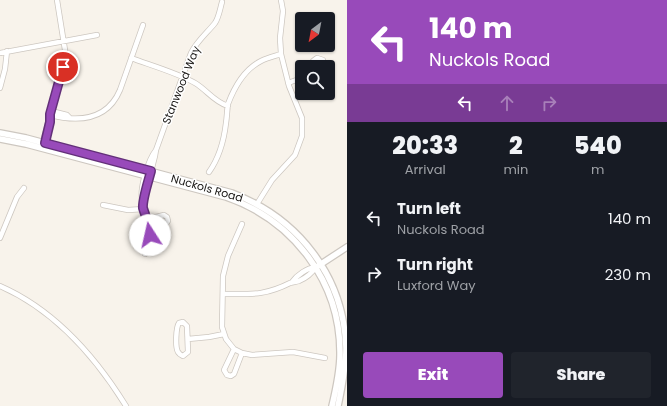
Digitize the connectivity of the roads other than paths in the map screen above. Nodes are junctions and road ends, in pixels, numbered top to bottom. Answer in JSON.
{"nodes":[{"id":1,"x":57,"y":0,"type":"edge"},
{"id":2,"x":282,"y":0,"type":"edge"},
{"id":3,"x":222,"y":2,"type":"dead end"},
{"id":4,"x":143,"y":25,"type":"dead end"},
{"id":5,"x":97,"y":35,"type":"dead end"},
{"id":6,"x":64,"y":41,"type":"junction"},
{"id":7,"x":7,"y":51,"type":"junction"},
{"id":8,"x":0,"y":52,"type":"edge"},
{"id":9,"x":282,"y":54,"type":"junction"},
{"id":10,"x":131,"y":58,"type":"junction"},
{"id":11,"x":182,"y":77,"type":"junction"},
{"id":12,"x":295,"y":80,"type":"edge"},
{"id":13,"x":288,"y":83,"type":"junction"},
{"id":14,"x":0,"y":88,"type":"edge"},
{"id":15,"x":228,"y":106,"type":"junction"},
{"id":16,"x":51,"y":113,"type":"junction"},
{"id":17,"x":0,"y":133,"type":"edge"},
{"id":18,"x":0,"y":139,"type":"edge"},
{"id":19,"x":42,"y":145,"type":"junction"},
{"id":20,"x":209,"y":172,"type":"dead end"},
{"id":21,"x":148,"y":174,"type":"junction"},
{"id":22,"x":24,"y":188,"type":"dead end"},
{"id":23,"x":257,"y":204,"type":"junction"},
{"id":24,"x":103,"y":205,"type":"dead end"},
{"id":25,"x":144,"y":209,"type":"junction"},
{"id":26,"x":148,"y":219,"type":"junction"},
{"id":27,"x":242,"y":224,"type":"dead end"},
{"id":28,"x":150,"y":228,"type":"junction"},
{"id":29,"x":0,"y":238,"type":"edge"},
{"id":30,"x":347,"y":247,"type":"edge"},
{"id":31,"x":145,"y":254,"type":"dead end"},
{"id":32,"x":318,"y":266,"type":"junction"},
{"id":33,"x":0,"y":286,"type":"edge"},
{"id":34,"x":223,"y":294,"type":"junction"},
{"id":35,"x":224,"y":334,"type":"junction"},
{"id":36,"x":188,"y":339,"type":"junction"},
{"id":37,"x":234,"y":349,"type":"junction"},
{"id":38,"x":242,"y":353,"type":"junction"},
{"id":39,"x":325,"y":358,"type":"dead end"},
{"id":40,"x":126,"y":406,"type":"edge"},
{"id":41,"x":332,"y":406,"type":"edge"},
{"id":42,"x":338,"y":406,"type":"edge"}],
"edges":[{"from":1,"to":6,"type":"street"},
{"from":2,"to":9,"type":"street"},
{"from":3,"to":11,"type":"street","name":"Stanwood Way"},
{"from":4,"to":10,"type":"street"},
{"from":5,"to":6,"type":"street"},
{"from":6,"to":7,"type":"street"},
{"from":6,"to":16,"type":"street"},
{"from":7,"to":8,"type":"street"},
{"from":7,"to":14,"type":"street"},
{"from":9,"to":13,"type":"street"},
{"from":9,"to":15,"type":"street"},
{"from":10,"to":11,"type":"street"},
{"from":10,"to":16,"type":"street"},
{"from":11,"to":15,"type":"street"},
{"from":11,"to":21,"type":"street","name":"Stanwood Way"},
{"from":12,"to":13,"type":"street"},
{"from":13,"to":23,"type":"street"},
{"from":15,"to":20,"type":"street"},
{"from":16,"to":19,"type":"street"},
{"from":17,"to":19,"type":"main road","name":"Nuckols Road"},
{"from":18,"to":19,"type":"main road","name":"Nuckols Road"},
{"from":19,"to":21,"type":"main road","name":"Nuckols Road"},
{"from":21,"to":23,"type":"main road","name":"Nuckols Road"},
{"from":21,"to":25,"type":"street","name":"Stanwood Way"},
{"from":21,"to":32,"type":"main road","name":"Nuckols Road"},
{"from":22,"to":29,"type":"street"},
{"from":23,"to":32,"type":"main road","name":"Nuckols Road"},
{"from":24,"to":25,"type":"street"},
{"from":25,"to":26,"type":"street","name":"Stanwood Way"},
{"from":26,"to":28,"type":"street","name":"Stanwood Way"},
{"from":26,"to":28,"type":"street"},
{"from":27,"to":34,"type":"street"},
{"from":28,"to":31,"type":"street"},
{"from":30,"to":32,"type":"main road"},
{"from":32,"to":34,"type":"street"},
{"from":32,"to":41,"type":"main road"},
{"from":32,"to":42,"type":"main road"},
{"from":33,"to":40,"type":"street"},
{"from":34,"to":35,"type":"street"},
{"from":35,"to":36,"type":"street"},
{"from":35,"to":37,"type":"street"},
{"from":36,"to":36,"type":"street"},
{"from":37,"to":38,"type":"street"},
{"from":37,"to":38,"type":"street"},
{"from":38,"to":39,"type":"street"}]}
